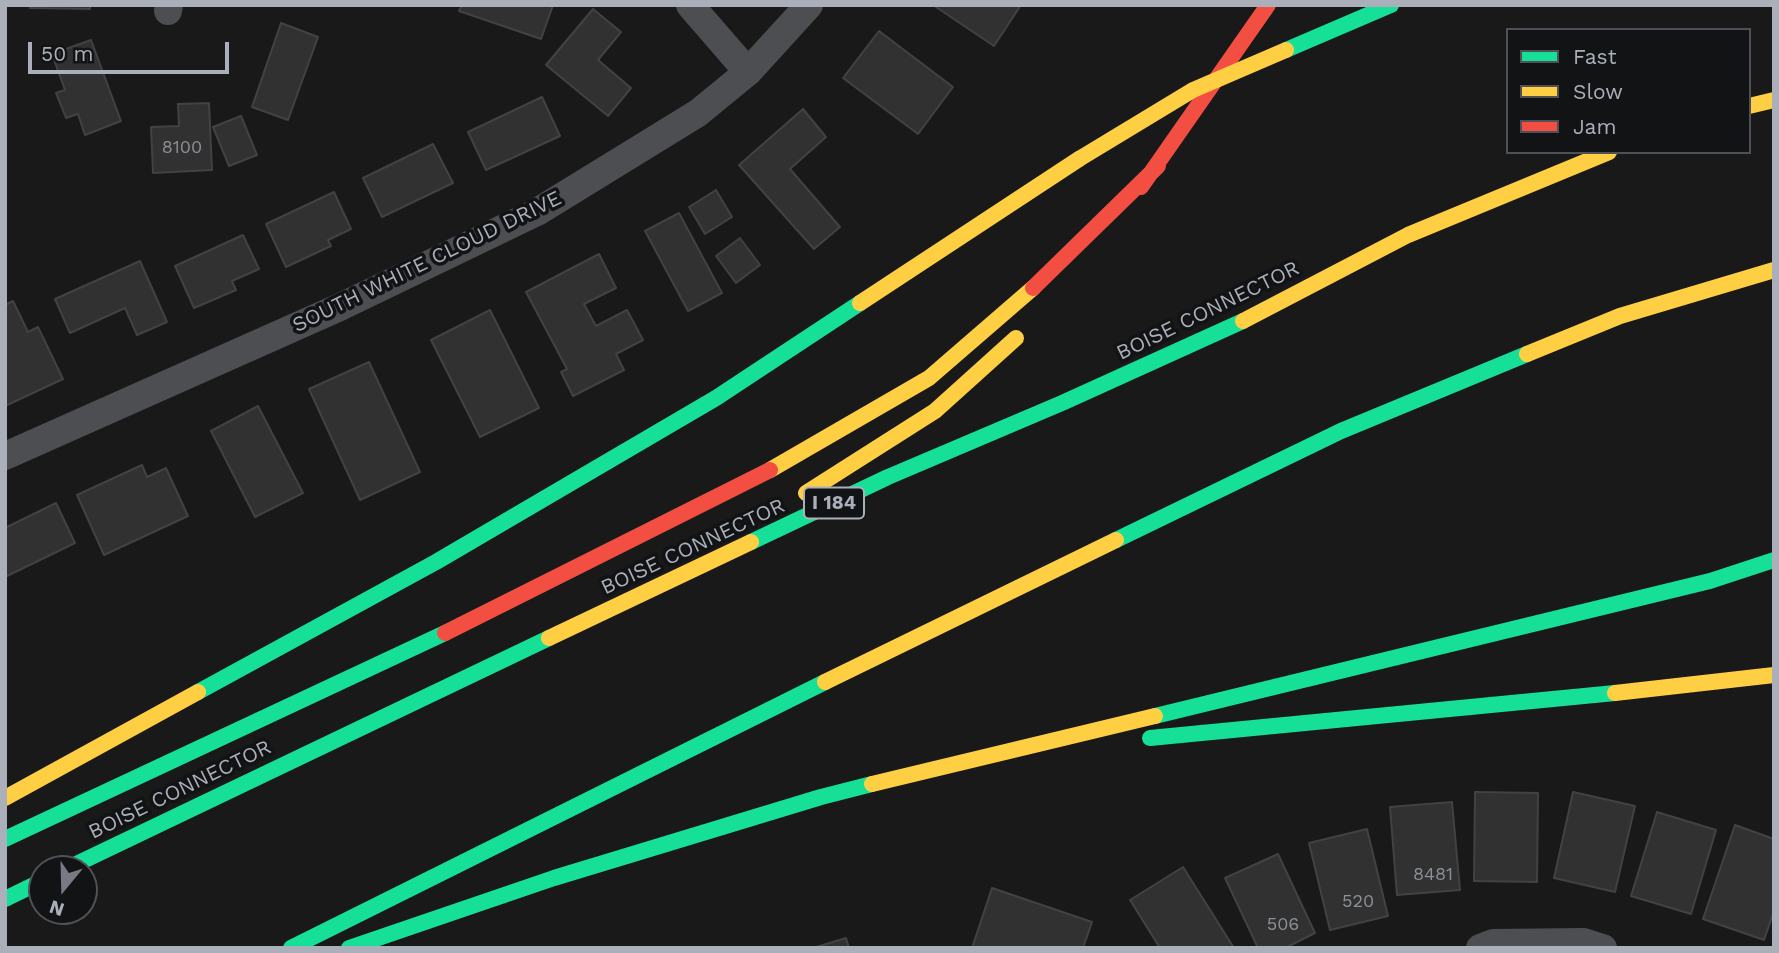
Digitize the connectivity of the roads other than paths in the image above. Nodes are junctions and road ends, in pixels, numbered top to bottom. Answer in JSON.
{"nodes":[{"id":1,"x":690,"y":5,"type":"edge"},
{"id":2,"x":809,"y":5,"type":"edge"},
{"id":3,"x":1268,"y":5,"type":"edge"},
{"id":4,"x":1391,"y":5,"type":"edge"},
{"id":5,"x":748,"y":72,"type":"junction"},
{"id":6,"x":1774,"y":100,"type":"edge"},
{"id":7,"x":1751,"y":106,"type":"edge"},
{"id":8,"x":1603,"y":154,"type":"edge"},
{"id":9,"x":1158,"y":166,"type":"junction"},
{"id":10,"x":1082,"y":263,"type":"dead end"},
{"id":11,"x":1774,"y":270,"type":"edge"},
{"id":12,"x":1030,"y":326,"type":"dead end"},
{"id":13,"x":5,"y":456,"type":"edge"},
{"id":14,"x":788,"y":503,"type":"dead end"},
{"id":15,"x":752,"y":523,"type":"dead end"},
{"id":16,"x":1774,"y":560,"type":"edge"},
{"id":17,"x":547,"y":639,"type":"junction"},
{"id":18,"x":1774,"y":675,"type":"edge"},
{"id":19,"x":1009,"y":752,"type":"junction"},
{"id":20,"x":5,"y":798,"type":"edge"},
{"id":21,"x":5,"y":839,"type":"edge"},
{"id":22,"x":95,"y":855,"type":"edge"},
{"id":23,"x":28,"y":888,"type":"edge"},
{"id":24,"x":5,"y":899,"type":"edge"},
{"id":25,"x":291,"y":948,"type":"edge"},
{"id":26,"x":349,"y":948,"type":"edge"},
{"id":27,"x":1480,"y":948,"type":"edge"},
{"id":28,"x":1603,"y":948,"type":"edge"}],
"edges":[{"from":1,"to":5,"type":"street"},
{"from":2,"to":5,"type":"street","name":"SOUTH WHITE CLOUD DRIVE"},
{"from":3,"to":9,"type":"highway"},
{"from":4,"to":20,"type":"highway","bridge":true},
{"from":5,"to":13,"type":"street","name":"SOUTH WHITE CLOUD DRIVE"},
{"from":6,"to":7,"type":"highway"},
{"from":8,"to":17,"type":"highway","name":"BOISE CONNECTOR","number":"I 184"},
{"from":9,"to":10,"type":"highway"},
{"from":9,"to":21,"type":"highway"},
{"from":11,"to":25,"type":"highway"},
{"from":12,"to":14,"type":"highway"},
{"from":15,"to":17,"type":"highway"},
{"from":16,"to":19,"type":"highway"},
{"from":17,"to":22,"type":"highway","name":"BOISE CONNECTOR","number":"I 184"},
{"from":18,"to":19,"type":"highway"},
{"from":19,"to":26,"type":"highway"},
{"from":23,"to":24,"type":"highway"},
{"from":27,"to":28,"type":"street"}]}
